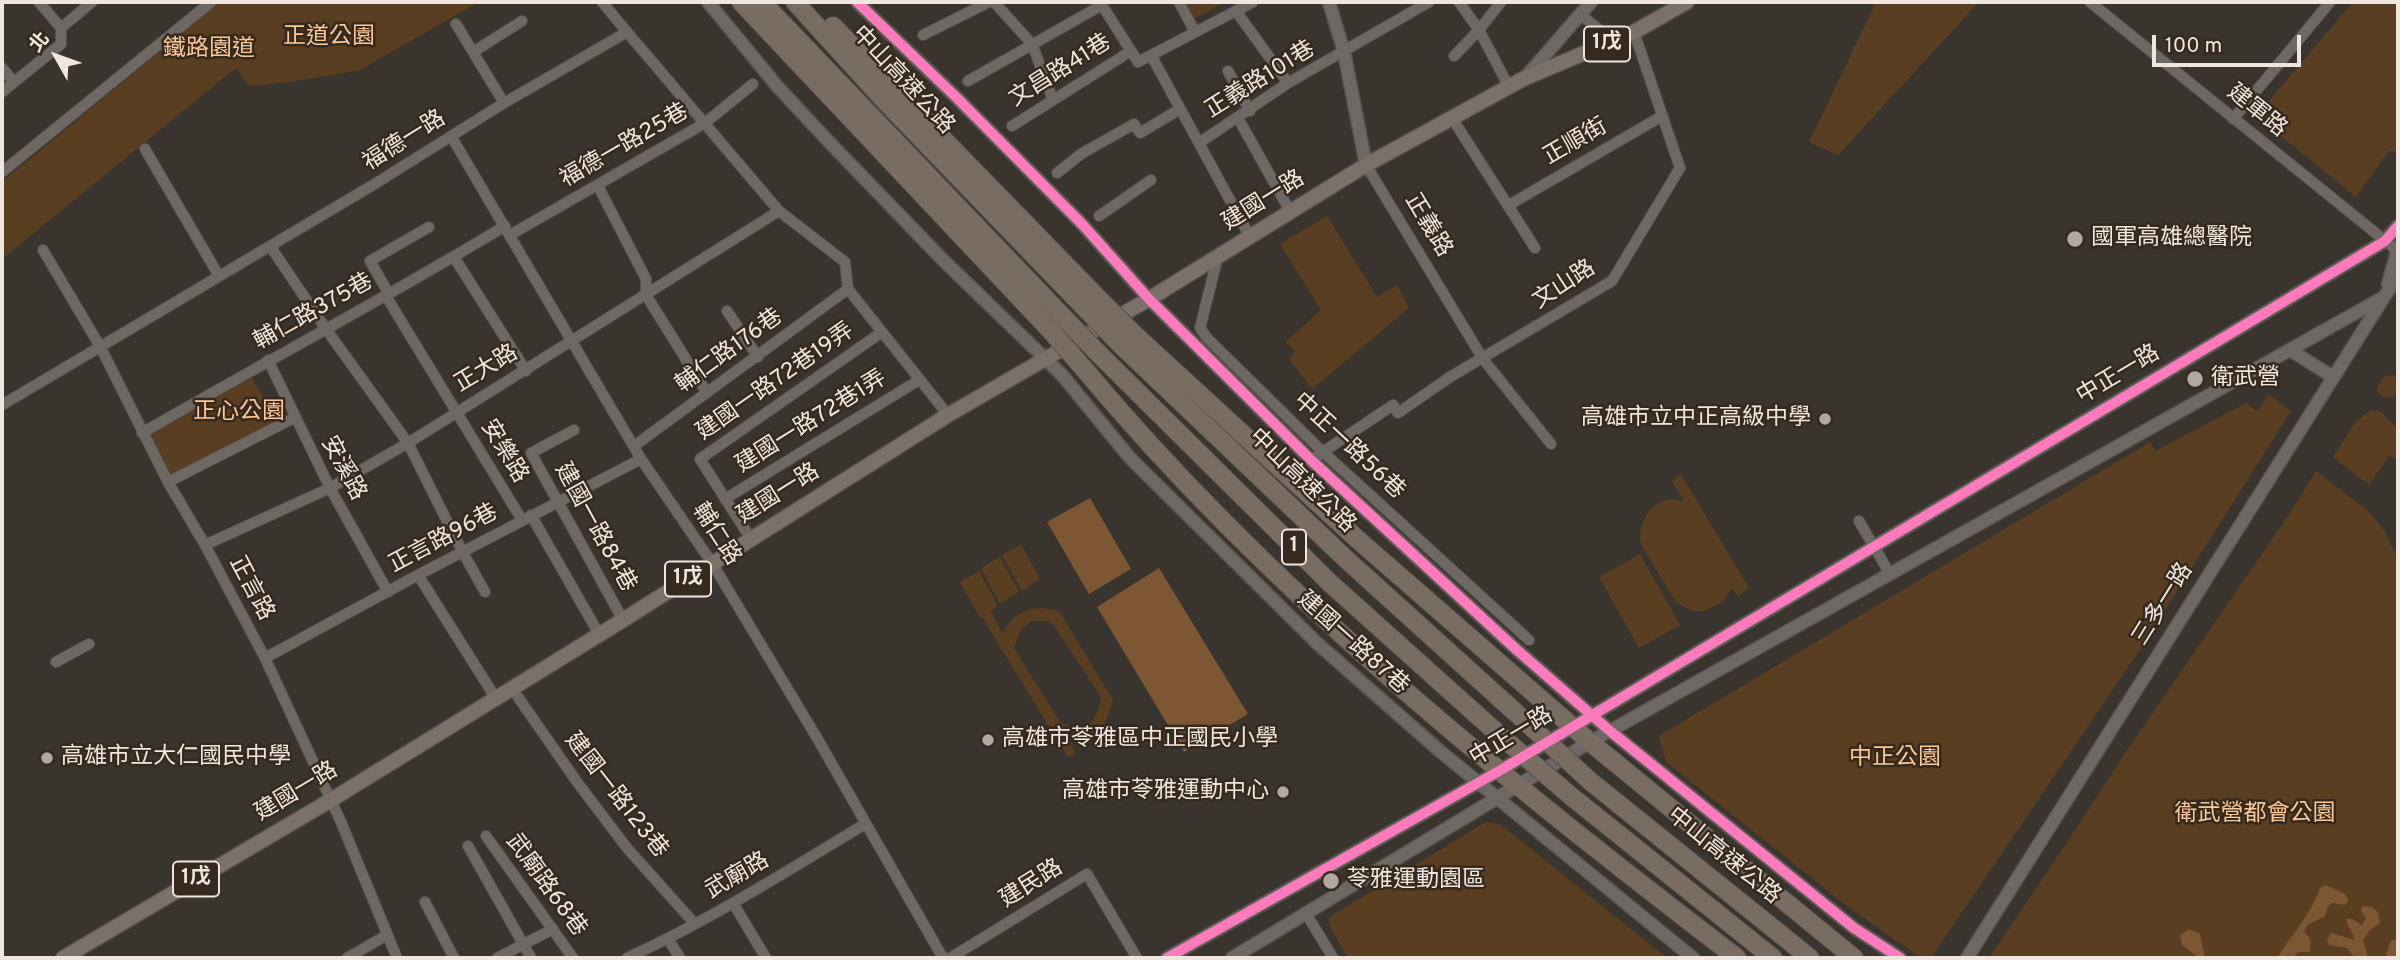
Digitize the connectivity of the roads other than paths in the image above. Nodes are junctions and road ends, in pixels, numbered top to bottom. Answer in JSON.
{"nodes":[{"id":1,"x":39,"y":2,"type":"edge"},
{"id":2,"x":92,"y":2,"type":"edge"},
{"id":3,"x":211,"y":2,"type":"edge"},
{"id":4,"x":602,"y":2,"type":"edge"},
{"id":5,"x":708,"y":2,"type":"edge"},
{"id":6,"x":741,"y":2,"type":"edge"},
{"id":7,"x":762,"y":2,"type":"edge"},
{"id":8,"x":795,"y":2,"type":"edge"},
{"id":9,"x":810,"y":2,"type":"edge"},
{"id":10,"x":857,"y":2,"type":"edge"},
{"id":11,"x":989,"y":2,"type":"edge"},
{"id":12,"x":994,"y":2,"type":"edge"},
{"id":13,"x":1179,"y":2,"type":"edge"},
{"id":14,"x":1329,"y":2,"type":"edge"},
{"id":15,"x":1429,"y":2,"type":"edge"},
{"id":16,"x":1459,"y":2,"type":"edge"},
{"id":17,"x":1501,"y":2,"type":"edge"},
{"id":18,"x":1591,"y":2,"type":"edge"},
{"id":19,"x":1687,"y":2,"type":"edge"},
{"id":20,"x":2090,"y":2,"type":"edge"},
{"id":21,"x":2328,"y":2,"type":"edge"},
{"id":22,"x":1101,"y":3,"type":"edge"},
{"id":23,"x":1244,"y":5,"type":"edge"},
{"id":24,"x":1580,"y":14,"type":"junction"},
{"id":25,"x":523,"y":21,"type":"dead end"},
{"id":26,"x":456,"y":24,"type":"dead end"},
{"id":27,"x":61,"y":28,"type":"junction"},
{"id":28,"x":1479,"y":30,"type":"junction"},
{"id":29,"x":627,"y":32,"type":"junction"},
{"id":30,"x":1195,"y":32,"type":"junction"},
{"id":31,"x":1634,"y":32,"type":"junction"},
{"id":32,"x":923,"y":35,"type":"dead end"},
{"id":33,"x":1613,"y":41,"type":"junction"},
{"id":34,"x":1032,"y":44,"type":"junction"},
{"id":35,"x":1131,"y":51,"type":"junction"},
{"id":36,"x":472,"y":52,"type":"junction"},
{"id":37,"x":1344,"y":52,"type":"junction"},
{"id":38,"x":1151,"y":55,"type":"junction"},
{"id":39,"x":1454,"y":56,"type":"dead end"},
{"id":40,"x":2,"y":68,"type":"edge"},
{"id":41,"x":1228,"y":71,"type":"dead end"},
{"id":42,"x":1523,"y":79,"type":"junction"},
{"id":43,"x":968,"y":81,"type":"dead end"},
{"id":44,"x":14,"y":82,"type":"junction"},
{"id":45,"x":1288,"y":83,"type":"junction"},
{"id":46,"x":753,"y":84,"type":"dead end"},
{"id":47,"x":1509,"y":87,"type":"junction"},
{"id":48,"x":2,"y":92,"type":"edge"},
{"id":49,"x":1054,"y":100,"type":"junction"},
{"id":50,"x":504,"y":103,"type":"junction"},
{"id":51,"x":1180,"y":109,"type":"junction"},
{"id":52,"x":1250,"y":111,"type":"junction"},
{"id":53,"x":1662,"y":116,"type":"junction"},
{"id":54,"x":1238,"y":118,"type":"junction"},
{"id":55,"x":1452,"y":118,"type":"junction"},
{"id":56,"x":2233,"y":119,"type":"junction"},
{"id":57,"x":705,"y":123,"type":"junction"},
{"id":58,"x":1012,"y":126,"type":"dead end"},
{"id":59,"x":451,"y":136,"type":"junction"},
{"id":60,"x":1199,"y":143,"type":"junction"},
{"id":61,"x":145,"y":149,"type":"dead end"},
{"id":62,"x":1366,"y":165,"type":"junction"},
{"id":63,"x":2,"y":172,"type":"edge"},
{"id":64,"x":1057,"y":173,"type":"dead end"},
{"id":65,"x":1151,"y":180,"type":"dead end"},
{"id":66,"x":598,"y":186,"type":"junction"},
{"id":67,"x":1509,"y":205,"type":"junction"},
{"id":68,"x":779,"y":211,"type":"junction"},
{"id":69,"x":1291,"y":213,"type":"junction"},
{"id":70,"x":1099,"y":216,"type":"dead end"},
{"id":71,"x":2398,"y":226,"type":"edge"},
{"id":72,"x":429,"y":228,"type":"dead end"},
{"id":73,"x":508,"y":230,"type":"junction"},
{"id":74,"x":1250,"y":237,"type":"junction"},
{"id":75,"x":2385,"y":242,"type":"junction"},
{"id":76,"x":270,"y":246,"type":"junction"},
{"id":77,"x":1535,"y":248,"type":"dead end"},
{"id":78,"x":43,"y":250,"type":"dead end"},
{"id":79,"x":2398,"y":250,"type":"edge"},
{"id":80,"x":1218,"y":256,"type":"junction"},
{"id":81,"x":454,"y":257,"type":"junction"},
{"id":82,"x":2398,"y":275,"type":"edge"},
{"id":83,"x":219,"y":276,"type":"junction"},
{"id":84,"x":848,"y":289,"type":"junction"},
{"id":85,"x":387,"y":295,"type":"junction"},
{"id":86,"x":646,"y":295,"type":"junction"},
{"id":87,"x":2384,"y":297,"type":"junction"},
{"id":88,"x":1149,"y":299,"type":"junction"},
{"id":89,"x":1091,"y":302,"type":"junction"},
{"id":90,"x":727,"y":311,"type":"dead end"},
{"id":91,"x":1059,"y":326,"type":"junction"},
{"id":92,"x":326,"y":329,"type":"junction"},
{"id":93,"x":882,"y":332,"type":"junction"},
{"id":94,"x":573,"y":340,"type":"junction"},
{"id":95,"x":1128,"y":340,"type":"junction"},
{"id":96,"x":101,"y":348,"type":"junction"},
{"id":97,"x":2290,"y":350,"type":"junction"},
{"id":98,"x":758,"y":357,"type":"junction"},
{"id":99,"x":1046,"y":359,"type":"junction"},
{"id":100,"x":1483,"y":359,"type":"junction"},
{"id":101,"x":268,"y":360,"type":"junction"},
{"id":102,"x":526,"y":370,"type":"junction"},
{"id":103,"x":2333,"y":377,"type":"junction"},
{"id":104,"x":919,"y":380,"type":"junction"},
{"id":105,"x":707,"y":393,"type":"junction"},
{"id":106,"x":2,"y":405,"type":"edge"},
{"id":107,"x":456,"y":411,"type":"junction"},
{"id":108,"x":948,"y":415,"type":"junction"},
{"id":109,"x":294,"y":418,"type":"junction"},
{"id":110,"x":573,"y":430,"type":"dead end"},
{"id":111,"x":142,"y":433,"type":"junction"},
{"id":112,"x":408,"y":443,"type":"junction"},
{"id":113,"x":1551,"y":444,"type":"dead end"},
{"id":114,"x":634,"y":446,"type":"junction"},
{"id":115,"x":1323,"y":452,"type":"junction"},
{"id":116,"x":642,"y":458,"type":"junction"},
{"id":117,"x":1311,"y":460,"type":"junction"},
{"id":118,"x":168,"y":482,"type":"junction"},
{"id":119,"x":330,"y":488,"type":"junction"},
{"id":120,"x":725,"y":499,"type":"junction"},
{"id":121,"x":558,"y":502,"type":"junction"},
{"id":122,"x":526,"y":518,"type":"junction"},
{"id":123,"x":1859,"y":521,"type":"dead end"},
{"id":124,"x":751,"y":539,"type":"junction"},
{"id":125,"x":205,"y":545,"type":"junction"},
{"id":126,"x":1874,"y":546,"type":"junction"},
{"id":127,"x":462,"y":551,"type":"junction"},
{"id":128,"x":712,"y":563,"type":"junction"},
{"id":129,"x":1890,"y":574,"type":"junction"},
{"id":130,"x":418,"y":575,"type":"junction"},
{"id":131,"x":388,"y":592,"type":"junction"},
{"id":132,"x":485,"y":592,"type":"dead end"},
{"id":133,"x":623,"y":620,"type":"junction"},
{"id":134,"x":599,"y":634,"type":"junction"},
{"id":135,"x":1529,"y":640,"type":"dead end"},
{"id":136,"x":89,"y":644,"type":"dead end"},
{"id":137,"x":265,"y":657,"type":"junction"},
{"id":138,"x":56,"y":662,"type":"dead end"},
{"id":139,"x":511,"y":687,"type":"junction"},
{"id":140,"x":495,"y":697,"type":"junction"},
{"id":141,"x":1591,"y":715,"type":"junction"},
{"id":142,"x":1573,"y":727,"type":"junction"},
{"id":143,"x":1610,"y":731,"type":"junction"},
{"id":144,"x":1590,"y":742,"type":"junction"},
{"id":145,"x":1499,"y":771,"type":"junction"},
{"id":146,"x":1479,"y":782,"type":"junction"},
{"id":147,"x":1517,"y":785,"type":"junction"},
{"id":148,"x":1496,"y":798,"type":"junction"},
{"id":149,"x":331,"y":800,"type":"junction"},
{"id":150,"x":865,"y":824,"type":"junction"},
{"id":151,"x":486,"y":836,"type":"dead end"},
{"id":152,"x":468,"y":846,"type":"dead end"},
{"id":153,"x":425,"y":902,"type":"dead end"},
{"id":154,"x":733,"y":903,"type":"junction"},
{"id":155,"x":1307,"y":915,"type":"junction"},
{"id":156,"x":695,"y":925,"type":"junction"},
{"id":157,"x":1854,"y":928,"type":"junction"},
{"id":158,"x":552,"y":929,"type":"junction"},
{"id":159,"x":387,"y":935,"type":"junction"},
{"id":160,"x":668,"y":939,"type":"junction"},
{"id":161,"x":524,"y":943,"type":"junction"},
{"id":162,"x":63,"y":958,"type":"edge"},
{"id":163,"x":347,"y":958,"type":"edge"},
{"id":164,"x":397,"y":958,"type":"edge"},
{"id":165,"x":454,"y":958,"type":"edge"},
{"id":166,"x":497,"y":958,"type":"edge"},
{"id":167,"x":531,"y":958,"type":"edge"},
{"id":168,"x":573,"y":958,"type":"edge"},
{"id":169,"x":627,"y":958,"type":"edge"},
{"id":170,"x":680,"y":958,"type":"edge"},
{"id":171,"x":766,"y":958,"type":"edge"},
{"id":172,"x":943,"y":958,"type":"edge"},
{"id":173,"x":950,"y":958,"type":"edge"},
{"id":174,"x":1137,"y":958,"type":"edge"},
{"id":175,"x":1167,"y":958,"type":"edge"},
{"id":176,"x":1232,"y":958,"type":"edge"},
{"id":177,"x":1333,"y":958,"type":"edge"},
{"id":178,"x":1693,"y":958,"type":"edge"},
{"id":179,"x":1737,"y":958,"type":"edge"},
{"id":180,"x":1773,"y":958,"type":"edge"},
{"id":181,"x":1810,"y":958,"type":"edge"},
{"id":182,"x":1854,"y":958,"type":"edge"},
{"id":183,"x":1889,"y":958,"type":"edge"},
{"id":184,"x":1900,"y":958,"type":"edge"},
{"id":185,"x":1967,"y":958,"type":"edge"}],
"edges":[{"from":1,"to":27,"type":"street"},
{"from":2,"to":27,"type":"street"},
{"from":3,"to":63,"type":"street"},
{"from":4,"to":29,"type":"street"},
{"from":5,"to":99,"type":"street","name":"建國一路87巷"},
{"from":6,"to":91,"type":"highway"},
{"from":7,"to":91,"type":"highway","name":"中山高速公路","number":"1"},
{"from":8,"to":89,"type":"highway","name":"中山高速公路"},
{"from":9,"to":89,"type":"highway"},
{"from":10,"to":88,"type":"street"},
{"from":11,"to":32,"type":"street"},
{"from":12,"to":34,"type":"street"},
{"from":13,"to":30,"type":"street"},
{"from":14,"to":37,"type":"street","name":"正義路"},
{"from":15,"to":37,"type":"street","name":"正義路101巷"},
{"from":16,"to":28,"type":"street"},
{"from":17,"to":28,"type":"street"},
{"from":18,"to":24,"type":"street"},
{"from":19,"to":31,"type":"main road","number":"1戊"},
{"from":20,"to":56,"type":"street","name":"建軍路"},
{"from":21,"to":56,"type":"street"},
{"from":22,"to":34,"type":"street"},
{"from":22,"to":35,"type":"street"},
{"from":23,"to":30,"type":"street"},
{"from":23,"to":45,"type":"street"},
{"from":24,"to":33,"type":"street"},
{"from":24,"to":42,"type":"street"},
{"from":25,"to":36,"type":"street"},
{"from":26,"to":36,"type":"street"},
{"from":27,"to":44,"type":"street"},
{"from":28,"to":39,"type":"street"},
{"from":28,"to":47,"type":"street"},
{"from":29,"to":50,"type":"street","name":"福德一路"},
{"from":29,"to":57,"type":"street"},
{"from":30,"to":38,"type":"street"},
{"from":31,"to":33,"type":"main road","number":"1戊"},
{"from":31,"to":53,"type":"street","name":"文山路"},
{"from":33,"to":42,"type":"main road","number":"1戊"},
{"from":34,"to":43,"type":"street"},
{"from":34,"to":49,"type":"street"},
{"from":35,"to":38,"type":"street"},
{"from":35,"to":49,"type":"street","name":"文昌路41巷"},
{"from":36,"to":50,"type":"street"},
{"from":37,"to":45,"type":"street","name":"正義路101巷"},
{"from":37,"to":62,"type":"street","name":"正義路"},
{"from":38,"to":51,"type":"street"},
{"from":40,"to":44,"type":"street"},
{"from":41,"to":52,"type":"street"},
{"from":42,"to":47,"type":"main road","name":"建國一路","number":"1戊"},
{"from":44,"to":48,"type":"street"},
{"from":45,"to":52,"type":"street","name":"正義路101巷"},
{"from":46,"to":57,"type":"street","name":"福德一路25巷"},
{"from":47,"to":55,"type":"main road","name":"建國一路","number":"1戊"},
{"from":49,"to":58,"type":"street","name":"文昌路41巷"},
{"from":50,"to":59,"type":"street","name":"福德一路"},
{"from":51,"to":60,"type":"street"},
{"from":51,"to":64,"type":"street"},
{"from":52,"to":54,"type":"street","name":"正義路101巷"},
{"from":53,"to":67,"type":"street","name":"正順街"},
{"from":53,"to":100,"type":"street","name":"文山路"},
{"from":54,"to":60,"type":"street","name":"正義路101巷"},
{"from":54,"to":69,"type":"street"},
{"from":55,"to":62,"type":"main road","name":"建國一路","number":"1戊"},
{"from":55,"to":67,"type":"street"},
{"from":56,"to":75,"type":"street","name":"建軍路"},
{"from":57,"to":66,"type":"street","name":"福德一路25巷"},
{"from":57,"to":68,"type":"street"},
{"from":59,"to":73,"type":"street","name":"輔仁路"},
{"from":59,"to":76,"type":"street","name":"福德一路"},
{"from":60,"to":74,"type":"street"},
{"from":61,"to":83,"type":"street"},
{"from":62,"to":69,"type":"main road","name":"建國一路","number":"1戊"},
{"from":62,"to":100,"type":"street","name":"正義路"},
{"from":65,"to":70,"type":"street"},
{"from":66,"to":73,"type":"street","name":"福德一路25巷"},
{"from":66,"to":86,"type":"street"},
{"from":67,"to":77,"type":"street"},
{"from":68,"to":84,"type":"street"},
{"from":68,"to":86,"type":"street","name":"正大路"},
{"from":69,"to":74,"type":"main road","name":"建國一路","number":"1戊"},
{"from":71,"to":75,"type":"street"},
{"from":72,"to":85,"type":"street","name":"安樂路"},
{"from":73,"to":81,"type":"street","name":"輔仁路375巷"},
{"from":73,"to":94,"type":"street","name":"輔仁路"},
{"from":74,"to":80,"type":"main road","name":"建國一路","number":"1戊"},
{"from":75,"to":79,"type":"street","name":"建軍路"},
{"from":75,"to":126,"type":"street","name":"中正一路"},
{"from":76,"to":83,"type":"street","name":"福德一路"},
{"from":76,"to":92,"type":"street"},
{"from":78,"to":96,"type":"street","name":"正言路"},
{"from":79,"to":87,"type":"street"},
{"from":80,"to":88,"type":"main road","name":"建國一路","number":"1戊"},
{"from":80,"to":115,"type":"street","name":"中正一路56巷"},
{"from":81,"to":85,"type":"street","name":"輔仁路375巷"},
{"from":81,"to":102,"type":"street"},
{"from":82,"to":87,"type":"street","name":"三多一路"},
{"from":83,"to":96,"type":"street","name":"福德一路"},
{"from":84,"to":93,"type":"street"},
{"from":84,"to":98,"type":"street","name":"輔仁路176巷"},
{"from":85,"to":92,"type":"street","name":"輔仁路375巷"},
{"from":85,"to":107,"type":"street","name":"安樂路"},
{"from":86,"to":94,"type":"street","name":"正大路"},
{"from":86,"to":105,"type":"street"},
{"from":87,"to":97,"type":"street","name":"中正一路"},
{"from":87,"to":103,"type":"street","name":"三多一路"},
{"from":88,"to":99,"type":"main road","name":"建國一路","number":"1戊"},
{"from":88,"to":117,"type":"street"},
{"from":89,"to":95,"type":"highway","bridge":true},
{"from":90,"to":98,"type":"street"},
{"from":91,"to":145,"type":"highway","bridge":true},
{"from":91,"to":180,"type":"highway","name":"中山高速公路","number":"1","bridge":true},
{"from":92,"to":101,"type":"street","name":"輔仁路375巷"},
{"from":92,"to":112,"type":"street"},
{"from":93,"to":104,"type":"street"},
{"from":93,"to":120,"type":"street","name":"建國一路72巷19弄"},
{"from":94,"to":102,"type":"street","name":"正大路"},
{"from":94,"to":114,"type":"street","name":"輔仁路"},
{"from":95,"to":142,"type":"highway"},
{"from":95,"to":181,"type":"highway","name":"中山高速公路","number":"1","bridge":true},
{"from":96,"to":106,"type":"street","name":"福德一路"},
{"from":96,"to":111,"type":"street","name":"正言路"},
{"from":97,"to":103,"type":"street"},
{"from":97,"to":129,"type":"street","name":"中正一路"},
{"from":98,"to":105,"type":"street","name":"輔仁路176巷"},
{"from":99,"to":108,"type":"main road","name":"建國一路","number":"1戊"},
{"from":99,"to":146,"type":"street","name":"建國一路87巷"},
{"from":100,"to":113,"type":"street","name":"正義路"},
{"from":100,"to":115,"type":"street","name":"文山路"},
{"from":101,"to":109,"type":"street","name":"安溪路"},
{"from":101,"to":111,"type":"street","name":"輔仁路375巷"},
{"from":102,"to":107,"type":"street","name":"正大路"},
{"from":103,"to":185,"type":"street","name":"三多一路"},
{"from":104,"to":108,"type":"street"},
{"from":104,"to":120,"type":"street","name":"建國一路72巷1弄"},
{"from":105,"to":114,"type":"street","name":"輔仁路176巷"},
{"from":107,"to":112,"type":"street","name":"正大路"},
{"from":107,"to":122,"type":"street","name":"安樂路"},
{"from":108,"to":124,"type":"main road","name":"建國一路","number":"1戊"},
{"from":109,"to":118,"type":"street"},
{"from":109,"to":119,"type":"street","name":"安溪路"},
{"from":110,"to":121,"type":"street","name":"建國一路84巷"},
{"from":111,"to":118,"type":"street","name":"正言路"},
{"from":112,"to":119,"type":"street","name":"正大路"},
{"from":112,"to":127,"type":"street"},
{"from":114,"to":116,"type":"street","name":"輔仁路"},
{"from":115,"to":117,"type":"street","name":"文山路"},
{"from":115,"to":135,"type":"street","name":"中正一路56巷"},
{"from":116,"to":121,"type":"street","name":"正言路96巷"},
{"from":116,"to":128,"type":"street","name":"輔仁路"},
{"from":117,"to":141,"type":"street"},
{"from":118,"to":125,"type":"street","name":"正言路"},
{"from":119,"to":125,"type":"street","name":"正大路"},
{"from":119,"to":131,"type":"street","name":"安溪路"},
{"from":120,"to":124,"type":"street","name":"建國一路72巷19弄"},
{"from":121,"to":122,"type":"street","name":"正言路96巷"},
{"from":121,"to":133,"type":"street","name":"建國一路84巷"},
{"from":122,"to":127,"type":"street","name":"正言路96巷"},
{"from":122,"to":134,"type":"street","name":"安樂路"},
{"from":123,"to":126,"type":"street"},
{"from":124,"to":128,"type":"main road","name":"建國一路","number":"1戊"},
{"from":125,"to":137,"type":"street","name":"正言路"},
{"from":126,"to":129,"type":"street"},
{"from":126,"to":141,"type":"street","name":"中正一路"},
{"from":127,"to":130,"type":"street","name":"正言路96巷"},
{"from":127,"to":132,"type":"street"},
{"from":128,"to":133,"type":"main road","name":"建國一路","number":"1戊"},
{"from":128,"to":150,"type":"street","name":"輔仁路"},
{"from":129,"to":143,"type":"street","name":"中正一路"},
{"from":130,"to":131,"type":"street","name":"正言路96巷"},
{"from":130,"to":140,"type":"street"},
{"from":131,"to":137,"type":"street","name":"正言路96巷"},
{"from":133,"to":134,"type":"main road","name":"建國一路","number":"1戊"},
{"from":134,"to":139,"type":"main road","name":"建國一路","number":"1戊"},
{"from":136,"to":138,"type":"street"},
{"from":137,"to":149,"type":"street","name":"正言路"},
{"from":139,"to":140,"type":"main road","name":"建國一路","number":"1戊"},
{"from":139,"to":156,"type":"street","name":"建國一路123巷"},
{"from":140,"to":149,"type":"main road","name":"建國一路","number":"1戊"},
{"from":141,"to":142,"type":"street","name":"中正一路"},
{"from":141,"to":143,"type":"street"},
{"from":142,"to":144,"type":"highway"},
{"from":142,"to":145,"type":"street","name":"中正一路"},
{"from":143,"to":144,"type":"street","name":"中正一路"},
{"from":143,"to":157,"type":"street"},
{"from":144,"to":147,"type":"street","name":"中正一路"},
{"from":144,"to":182,"type":"highway"},
{"from":145,"to":146,"type":"street","name":"中正一路"},
{"from":145,"to":147,"type":"highway"},
{"from":146,"to":148,"type":"street","name":"建國一路87巷"},
{"from":146,"to":175,"type":"street","name":"中正一路"},
{"from":147,"to":148,"type":"street","name":"中正一路"},
{"from":147,"to":179,"type":"highway"},
{"from":148,"to":155,"type":"street","name":"中正一路"},
{"from":148,"to":178,"type":"street","name":"建國一路87巷"},
{"from":149,"to":159,"type":"street","name":"正言路"},
{"from":149,"to":162,"type":"main road","name":"建國一路","number":"1戊"},
{"from":150,"to":154,"type":"street","name":"武廟路"},
{"from":150,"to":172,"type":"street","name":"輔仁路"},
{"from":151,"to":158,"type":"street","name":"武廟路68巷"},
{"from":152,"to":161,"type":"street"},
{"from":153,"to":165,"type":"street"},
{"from":154,"to":156,"type":"street","name":"武廟路"},
{"from":154,"to":171,"type":"street"},
{"from":155,"to":176,"type":"street","name":"中正一路"},
{"from":155,"to":177,"type":"street"},
{"from":156,"to":160,"type":"street","name":"武廟路"},
{"from":157,"to":183,"type":"street"},
{"from":157,"to":184,"type":"street"},
{"from":158,"to":161,"type":"street"},
{"from":158,"to":168,"type":"street","name":"武廟路68巷"},
{"from":159,"to":163,"type":"street"},
{"from":159,"to":164,"type":"street","name":"正言路"},
{"from":160,"to":169,"type":"street","name":"武廟路"},
{"from":160,"to":170,"type":"street"},
{"from":161,"to":166,"type":"street"},
{"from":161,"to":167,"type":"street"},
{"from":173,"to":174,"type":"street","name":"建民路"}]}
